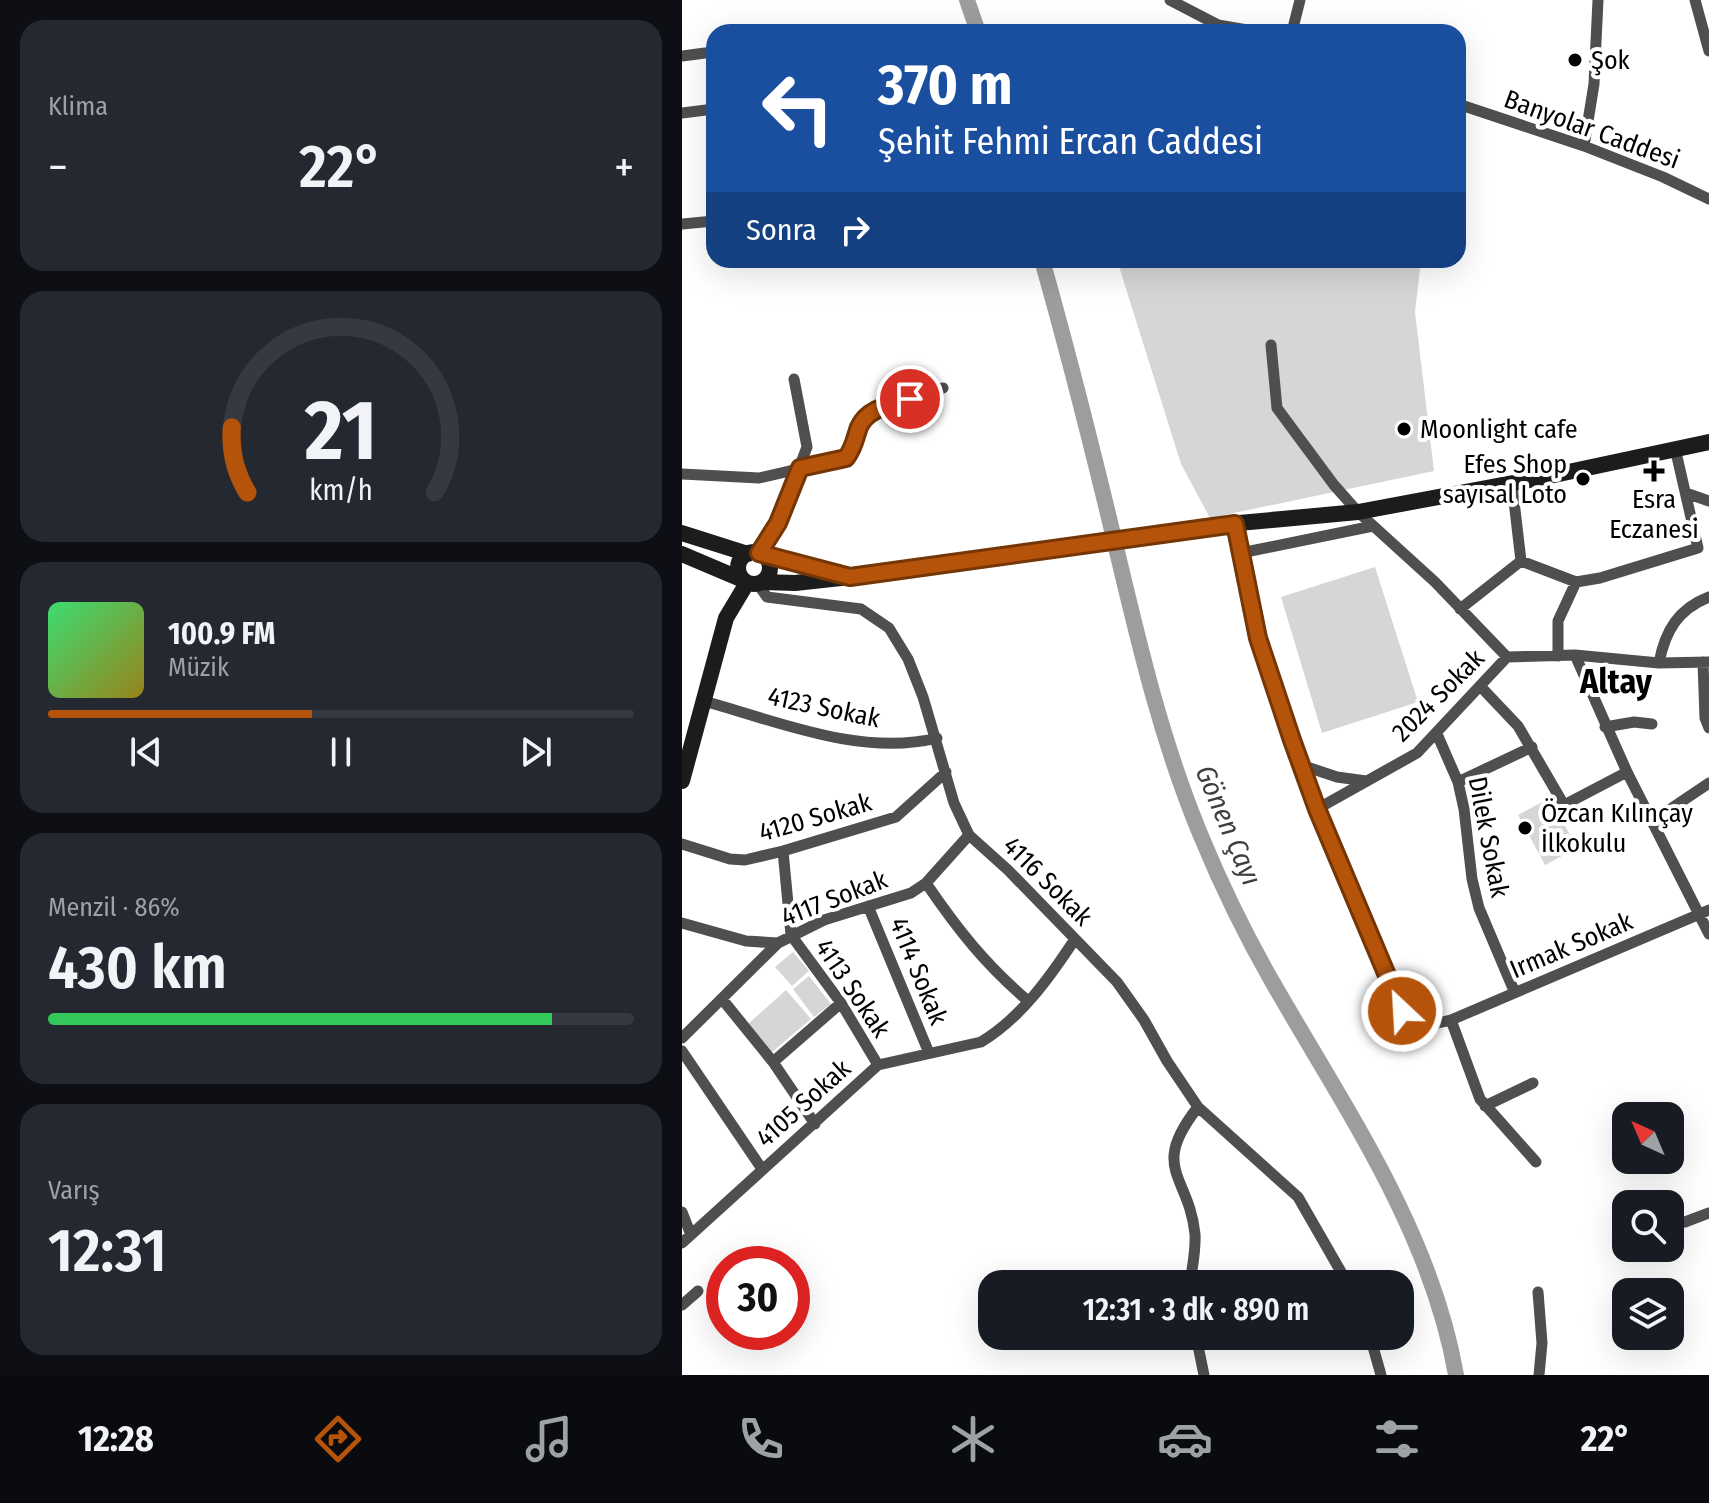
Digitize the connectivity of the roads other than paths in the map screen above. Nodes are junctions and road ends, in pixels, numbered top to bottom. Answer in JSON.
{"nodes":[{"id":1,"x":1170,"y":0,"type":"edge"},
{"id":2,"x":1300,"y":0,"type":"edge"},
{"id":3,"x":1598,"y":0,"type":"edge"},
{"id":4,"x":1695,"y":0,"type":"edge"},
{"id":5,"x":1216,"y":24,"type":"edge"},
{"id":6,"x":1294,"y":24,"type":"edge"},
{"id":7,"x":1709,"y":51,"type":"edge"},
{"id":8,"x":705,"y":53,"type":"dead end"},
{"id":9,"x":682,"y":56,"type":"edge"},
{"id":10,"x":1466,"y":107,"type":"edge"},
{"id":11,"x":706,"y":110,"type":"edge"},
{"id":12,"x":682,"y":113,"type":"edge"},
{"id":13,"x":1584,"y":146,"type":"junction"},
{"id":14,"x":1709,"y":199,"type":"edge"},
{"id":15,"x":706,"y":222,"type":"edge"},
{"id":16,"x":682,"y":224,"type":"edge"},
{"id":17,"x":1271,"y":345,"type":"dead end"},
{"id":18,"x":794,"y":379,"type":"dead end"},
{"id":19,"x":943,"y":388,"type":"dead end"},
{"id":20,"x":1709,"y":442,"type":"edge"},
{"id":21,"x":1675,"y":448,"type":"junction"},
{"id":22,"x":800,"y":468,"type":"junction"},
{"id":23,"x":682,"y":474,"type":"edge"},
{"id":24,"x":1512,"y":484,"type":"junction"},
{"id":25,"x":1686,"y":493,"type":"junction"},
{"id":26,"x":1709,"y":501,"type":"edge"},
{"id":27,"x":1358,"y":512,"type":"junction"},
{"id":28,"x":1235,"y":524,"type":"junction"},
{"id":29,"x":1373,"y":526,"type":"junction"},
{"id":30,"x":682,"y":533,"type":"edge"},
{"id":31,"x":1704,"y":549,"type":"edge"},
{"id":32,"x":1241,"y":553,"type":"junction"},
{"id":33,"x":682,"y":554,"type":"edge"},
{"id":34,"x":757,"y":554,"type":"junction"},
{"id":35,"x":1521,"y":561,"type":"junction"},
{"id":36,"x":850,"y":577,"type":"junction"},
{"id":37,"x":753,"y":582,"type":"junction"},
{"id":38,"x":1576,"y":582,"type":"junction"},
{"id":39,"x":1709,"y":597,"type":"edge"},
{"id":40,"x":1460,"y":609,"type":"junction"},
{"id":41,"x":1575,"y":655,"type":"junction"},
{"id":42,"x":1558,"y":656,"type":"junction"},
{"id":43,"x":1507,"y":657,"type":"junction"},
{"id":44,"x":1706,"y":662,"type":"edge"},
{"id":45,"x":1659,"y":663,"type":"junction"},
{"id":46,"x":1481,"y":687,"type":"junction"},
{"id":47,"x":704,"y":701,"type":"junction"},
{"id":48,"x":1652,"y":724,"type":"dead end"},
{"id":49,"x":1605,"y":727,"type":"junction"},
{"id":50,"x":1709,"y":728,"type":"edge"},
{"id":51,"x":1437,"y":734,"type":"junction"},
{"id":52,"x":937,"y":738,"type":"junction"},
{"id":53,"x":1532,"y":747,"type":"junction"},
{"id":54,"x":1301,"y":765,"type":"junction"},
{"id":55,"x":946,"y":772,"type":"junction"},
{"id":56,"x":1627,"y":772,"type":"junction"},
{"id":57,"x":682,"y":781,"type":"edge"},
{"id":58,"x":1367,"y":781,"type":"junction"},
{"id":59,"x":1458,"y":782,"type":"junction"},
{"id":60,"x":1709,"y":783,"type":"edge"},
{"id":61,"x":1317,"y":809,"type":"junction"},
{"id":62,"x":1651,"y":822,"type":"junction"},
{"id":63,"x":969,"y":835,"type":"junction"},
{"id":64,"x":682,"y":844,"type":"edge"},
{"id":65,"x":783,"y":851,"type":"junction"},
{"id":66,"x":926,"y":883,"type":"junction"},
{"id":67,"x":868,"y":906,"type":"junction"},
{"id":68,"x":1704,"y":912,"type":"edge"},
{"id":69,"x":682,"y":923,"type":"edge"},
{"id":70,"x":1709,"y":934,"type":"edge"},
{"id":71,"x":791,"y":935,"type":"junction"},
{"id":72,"x":1075,"y":939,"type":"junction"},
{"id":73,"x":778,"y":943,"type":"junction"},
{"id":74,"x":1515,"y":993,"type":"junction"},
{"id":75,"x":722,"y":999,"type":"junction"},
{"id":76,"x":1028,"y":1001,"type":"junction"},
{"id":77,"x":841,"y":1003,"type":"junction"},
{"id":78,"x":1451,"y":1020,"type":"junction"},
{"id":79,"x":682,"y":1038,"type":"edge"},
{"id":80,"x":682,"y":1051,"type":"edge"},
{"id":81,"x":929,"y":1053,"type":"junction"},
{"id":82,"x":773,"y":1062,"type":"junction"},
{"id":83,"x":878,"y":1065,"type":"junction"},
{"id":84,"x":1533,"y":1083,"type":"dead end"},
{"id":85,"x":1485,"y":1106,"type":"junction"},
{"id":86,"x":1198,"y":1107,"type":"junction"},
{"id":87,"x":815,"y":1124,"type":"junction"},
{"id":88,"x":1536,"y":1162,"type":"dead end"},
{"id":89,"x":762,"y":1169,"type":"junction"},
{"id":90,"x":682,"y":1212,"type":"edge"},
{"id":91,"x":1709,"y":1213,"type":"edge"},
{"id":92,"x":1685,"y":1222,"type":"dead end"},
{"id":93,"x":686,"y":1239,"type":"edge"},
{"id":94,"x":1191,"y":1270,"type":"edge"},
{"id":95,"x":1340,"y":1270,"type":"edge"},
{"id":96,"x":698,"y":1291,"type":"dead end"},
{"id":97,"x":1538,"y":1292,"type":"dead end"},
{"id":98,"x":682,"y":1305,"type":"edge"},
{"id":99,"x":1199,"y":1350,"type":"edge"},
{"id":100,"x":1374,"y":1350,"type":"edge"},
{"id":101,"x":1204,"y":1375,"type":"edge"},
{"id":102,"x":1381,"y":1375,"type":"edge"},
{"id":103,"x":1539,"y":1375,"type":"edge"}],
"edges":[{"from":1,"to":5,"type":"street"},
{"from":2,"to":6,"type":"street"},
{"from":3,"to":13,"type":"street"},
{"from":4,"to":7,"type":"street"},
{"from":8,"to":9,"type":"street"},
{"from":10,"to":13,"type":"street","name":"Banyolar Caddesi"},
{"from":11,"to":12,"type":"street"},
{"from":13,"to":14,"type":"street","name":"Banyolar Caddesi"},
{"from":15,"to":16,"type":"street"},
{"from":17,"to":27,"type":"street"},
{"from":18,"to":22,"type":"street"},
{"from":19,"to":22,"type":"street"},
{"from":20,"to":21,"type":"main road"},
{"from":21,"to":24,"type":"main road"},
{"from":21,"to":25,"type":"street"},
{"from":22,"to":23,"type":"street"},
{"from":22,"to":34,"type":"street"},
{"from":24,"to":27,"type":"main road"},
{"from":24,"to":35,"type":"street"},
{"from":25,"to":26,"type":"street"},
{"from":25,"to":31,"type":"street"},
{"from":27,"to":28,"type":"main road"},
{"from":27,"to":29,"type":"street"},
{"from":28,"to":32,"type":"street","name":"Irmak Sokak"},
{"from":28,"to":36,"type":"main road"},
{"from":29,"to":32,"type":"street"},
{"from":29,"to":40,"type":"street"},
{"from":30,"to":34,"type":"main road"},
{"from":31,"to":38,"type":"street"},
{"from":32,"to":54,"type":"street","name":"Irmak Sokak"},
{"from":33,"to":37,"type":"main road"},
{"from":34,"to":36,"type":"main road"},
{"from":34,"to":37,"type":"main road"},
{"from":34,"to":37,"type":"main road"},
{"from":35,"to":38,"type":"street"},
{"from":35,"to":40,"type":"street"},
{"from":36,"to":37,"type":"main road"},
{"from":37,"to":47,"type":"main road"},
{"from":37,"to":52,"type":"street","name":"4116 Sokak"},
{"from":38,"to":42,"type":"street"},
{"from":39,"to":45,"type":"street"},
{"from":40,"to":43,"type":"street"},
{"from":41,"to":42,"type":"street"},
{"from":41,"to":45,"type":"street"},
{"from":41,"to":49,"type":"street"},
{"from":42,"to":43,"type":"street"},
{"from":43,"to":46,"type":"street","name":"2024 Sokak"},
{"from":44,"to":45,"type":"street"},
{"from":44,"to":50,"type":"street"},
{"from":46,"to":51,"type":"street","name":"2024 Sokak"},
{"from":46,"to":53,"type":"street"},
{"from":47,"to":52,"type":"street","name":"4123 Sokak"},
{"from":47,"to":57,"type":"main road"},
{"from":48,"to":49,"type":"street"},
{"from":49,"to":56,"type":"street"},
{"from":51,"to":58,"type":"street","name":"2024 Sokak"},
{"from":51,"to":59,"type":"street","name":"Dilek Sokak"},
{"from":52,"to":55,"type":"street","name":"4116 Sokak"},
{"from":53,"to":56,"type":"street"},
{"from":53,"to":59,"type":"street"},
{"from":54,"to":58,"type":"street"},
{"from":54,"to":61,"type":"street","name":"Irmak Sokak"},
{"from":55,"to":63,"type":"street","name":"4116 Sokak"},
{"from":55,"to":65,"type":"street","name":"4120 Sokak"},
{"from":56,"to":62,"type":"street"},
{"from":58,"to":61,"type":"street","name":"2024 Sokak"},
{"from":59,"to":74,"type":"street","name":"Dilek Sokak"},
{"from":60,"to":62,"type":"street"},
{"from":61,"to":78,"type":"street","name":"Irmak Sokak"},
{"from":62,"to":68,"type":"street"},
{"from":63,"to":66,"type":"street","name":"4117 Sokak"},
{"from":63,"to":72,"type":"street","name":"4116 Sokak"},
{"from":64,"to":65,"type":"street","name":"4120 Sokak"},
{"from":65,"to":71,"type":"street"},
{"from":66,"to":67,"type":"street","name":"4117 Sokak"},
{"from":66,"to":76,"type":"street"},
{"from":67,"to":71,"type":"street","name":"4117 Sokak"},
{"from":67,"to":81,"type":"street","name":"4114 Sokak"},
{"from":68,"to":70,"type":"street"},
{"from":68,"to":74,"type":"street","name":"Irmak Sokak"},
{"from":69,"to":73,"type":"street"},
{"from":71,"to":73,"type":"street","name":"4117 Sokak"},
{"from":71,"to":77,"type":"street","name":"4113 Sokak"},
{"from":72,"to":76,"type":"street","name":"4105 Sokak"},
{"from":72,"to":86,"type":"street","name":"4116 Sokak"},
{"from":73,"to":75,"type":"street","name":"4117 Sokak"},
{"from":74,"to":78,"type":"street","name":"Irmak Sokak"},
{"from":75,"to":79,"type":"street","name":"4117 Sokak"},
{"from":75,"to":82,"type":"street"},
{"from":76,"to":81,"type":"street","name":"4105 Sokak"},
{"from":77,"to":82,"type":"street"},
{"from":77,"to":83,"type":"street","name":"4113 Sokak"},
{"from":78,"to":85,"type":"street"},
{"from":80,"to":89,"type":"street"},
{"from":81,"to":83,"type":"street","name":"4105 Sokak"},
{"from":82,"to":87,"type":"street"},
{"from":83,"to":87,"type":"street","name":"4105 Sokak"},
{"from":84,"to":85,"type":"street"},
{"from":85,"to":88,"type":"street"},
{"from":86,"to":94,"type":"street"},
{"from":86,"to":95,"type":"street","name":"4116 Sokak"},
{"from":87,"to":89,"type":"street","name":"4105 Sokak"},
{"from":89,"to":93,"type":"street","name":"4105 Sokak"},
{"from":90,"to":93,"type":"street"},
{"from":91,"to":92,"type":"street"},
{"from":96,"to":98,"type":"street"},
{"from":97,"to":103,"type":"street"},
{"from":99,"to":101,"type":"street"},
{"from":100,"to":102,"type":"street"}]}
